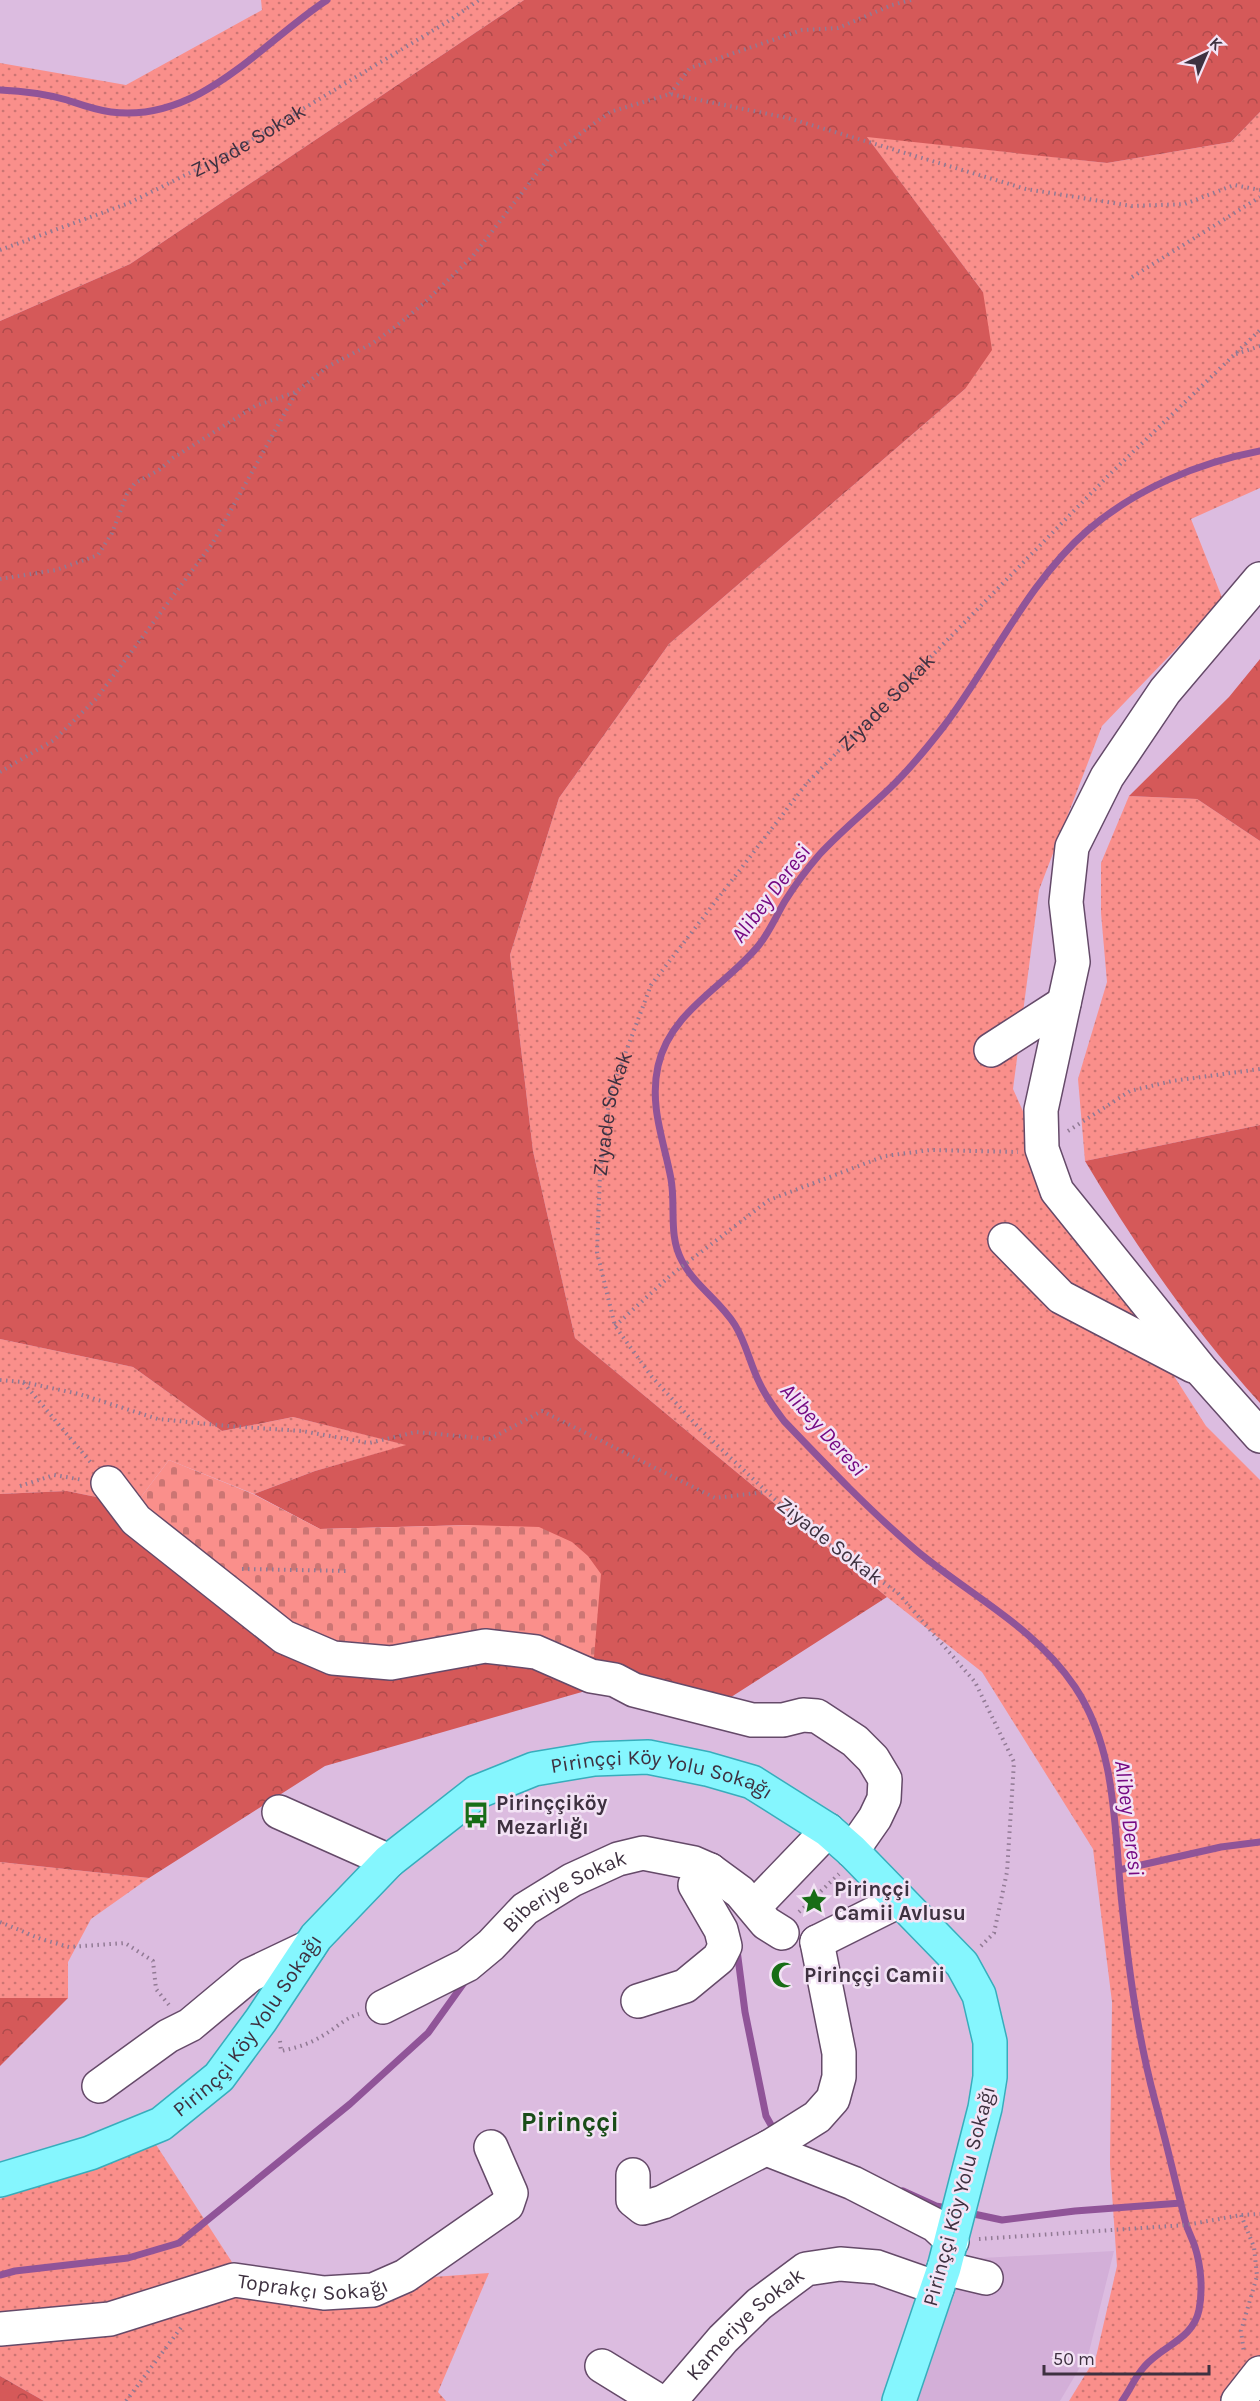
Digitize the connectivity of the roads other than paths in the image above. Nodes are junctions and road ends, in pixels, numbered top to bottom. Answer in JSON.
{"nodes":[{"id":1,"x":1260,"y":579,"type":"edge"},
{"id":2,"x":1064,"y":1003,"type":"junction"},
{"id":3,"x":991,"y":1050,"type":"dead end"},
{"id":4,"x":1005,"y":1240,"type":"dead end"},
{"id":5,"x":1202,"y":1371,"type":"junction"},
{"id":6,"x":1260,"y":1436,"type":"edge"},
{"id":7,"x":108,"y":1483,"type":"road end"},
{"id":8,"x":279,"y":1812,"type":"dead end"},
{"id":9,"x":828,"y":1830,"type":"junction"},
{"id":10,"x":854,"y":1854,"type":"junction"},
{"id":11,"x":389,"y":1861,"type":"junction"},
{"id":12,"x":710,"y":1870,"type":"junction"},
{"id":13,"x":898,"y":1900,"type":"junction"},
{"id":14,"x":754,"y":1907,"type":"junction"},
{"id":15,"x":797,"y":1932,"type":"junction"},
{"id":16,"x":309,"y":1947,"type":"junction"},
{"id":17,"x":638,"y":2001,"type":"dead end"},
{"id":18,"x":383,"y":2007,"type":"road end"},
{"id":19,"x":99,"y":2086,"type":"dead end"},
{"id":20,"x":782,"y":2139,"type":"junction"},
{"id":21,"x":491,"y":2147,"type":"dead end"},
{"id":22,"x":633,"y":2175,"type":"dead end"},
{"id":23,"x":0,"y":2180,"type":"edge"},
{"id":24,"x":950,"y":2244,"type":"junction"},
{"id":25,"x":986,"y":2278,"type":"dead end"},
{"id":26,"x":0,"y":2329,"type":"edge"},
{"id":27,"x":602,"y":2366,"type":"dead end"},
{"id":28,"x":659,"y":2401,"type":"edge"},
{"id":29,"x":670,"y":2401,"type":"edge"},
{"id":30,"x":899,"y":2401,"type":"edge"}],
"edges":[{"from":1,"to":2,"type":"street"},
{"from":2,"to":3,"type":"street"},
{"from":2,"to":5,"type":"street"},
{"from":4,"to":5,"type":"street"},
{"from":5,"to":6,"type":"street"},
{"from":7,"to":10,"type":"street"},
{"from":8,"to":11,"type":"street"},
{"from":9,"to":10,"type":"main road","name":"Pirinççi Köy Yolu Sokağı"},
{"from":9,"to":11,"type":"main road","name":"Pirinççi Köy Yolu Sokağı"},
{"from":9,"to":14,"type":"street"},
{"from":10,"to":13,"type":"main road","name":"Pirinççi Köy Yolu Sokağı"},
{"from":11,"to":16,"type":"main road","name":"Pirinççi Köy Yolu Sokağı"},
{"from":12,"to":14,"type":"street","name":"Biberiye Sokak"},
{"from":12,"to":17,"type":"street"},
{"from":12,"to":18,"type":"street","name":"Biberiye Sokak"},
{"from":13,"to":15,"type":"street"},
{"from":13,"to":24,"type":"main road","name":"Pirinççi Köy Yolu Sokağı"},
{"from":14,"to":15,"type":"street","name":"Biberiye Sokak"},
{"from":15,"to":20,"type":"street"},
{"from":16,"to":19,"type":"street"},
{"from":16,"to":23,"type":"main road","name":"Pirinççi Köy Yolu Sokağı"},
{"from":20,"to":22,"type":"street"},
{"from":20,"to":24,"type":"street"},
{"from":21,"to":26,"type":"street","name":"Toprakçı Sokağı"},
{"from":24,"to":25,"type":"street","name":"Kameriye Sokak"},
{"from":24,"to":29,"type":"street","name":"Kameriye Sokak"},
{"from":24,"to":30,"type":"main road","name":"Pirinççi Köy Yolu Sokağı"},
{"from":27,"to":28,"type":"street"}]}
